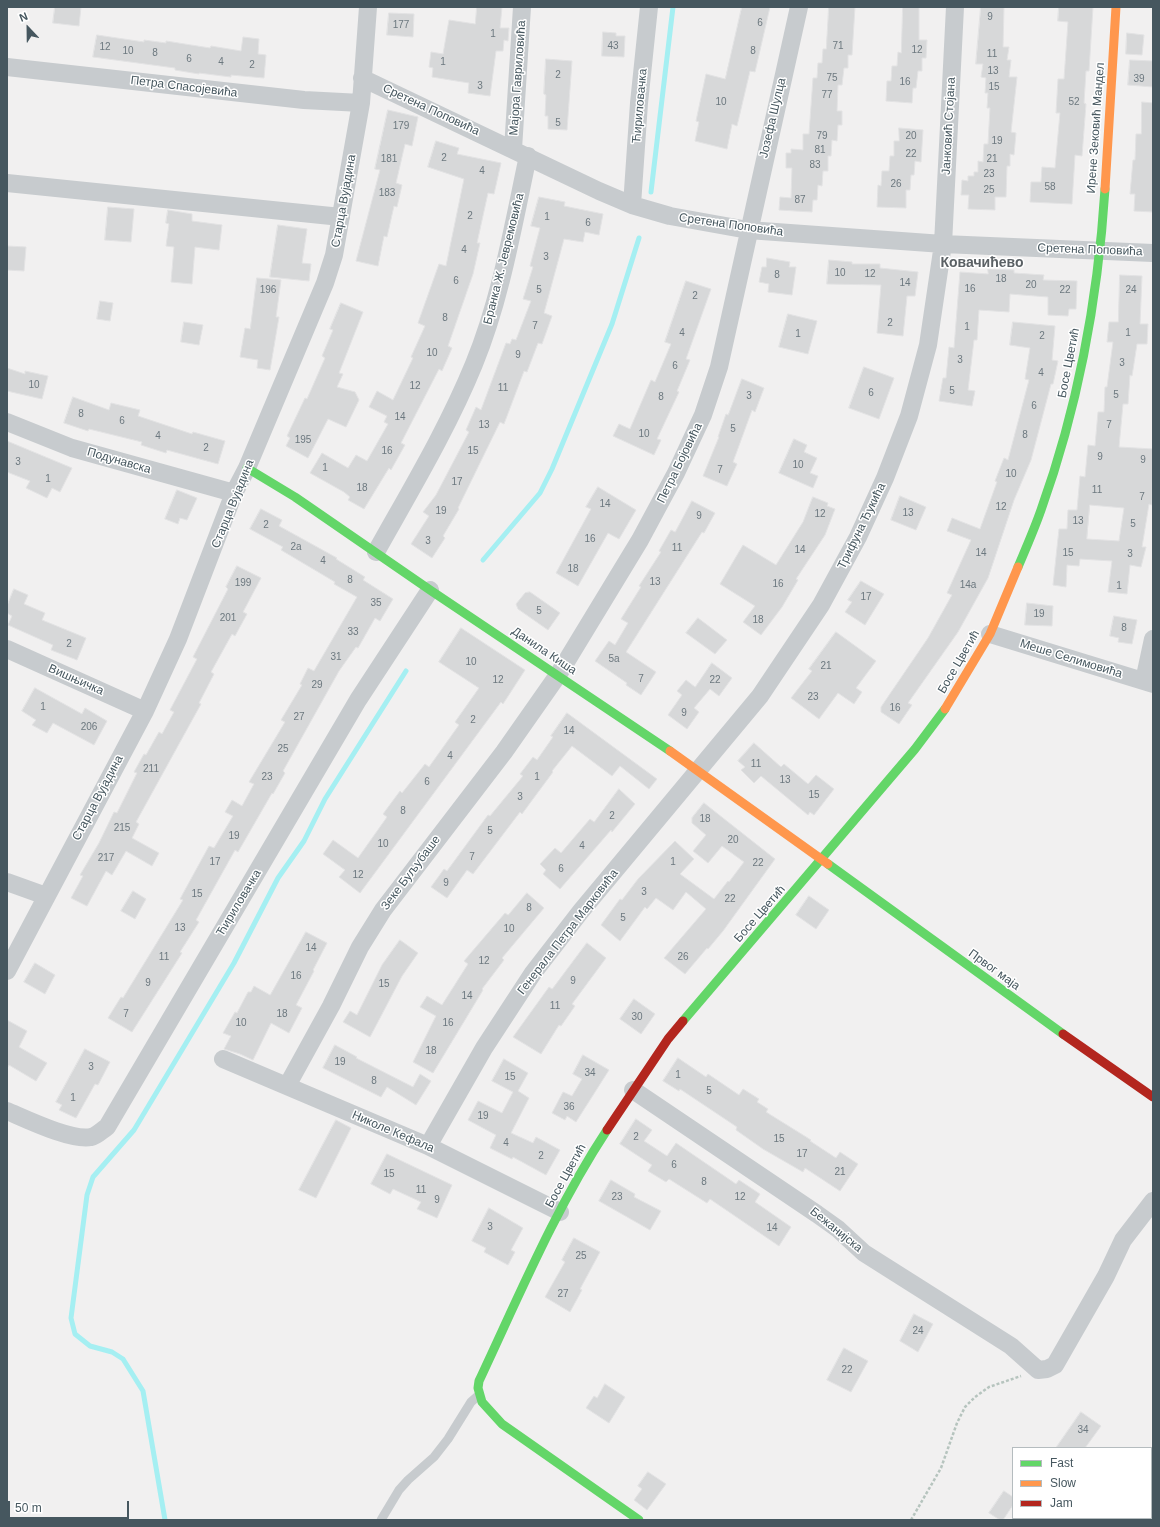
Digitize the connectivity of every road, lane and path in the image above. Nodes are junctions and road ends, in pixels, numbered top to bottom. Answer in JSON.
{"nodes":[{"id":1,"x":368,"y":7,"type":"edge"},
{"id":2,"x":522,"y":7,"type":"edge"},
{"id":3,"x":649,"y":7,"type":"edge"},
{"id":4,"x":799,"y":7,"type":"edge"},
{"id":5,"x":955,"y":7,"type":"edge"},
{"id":6,"x":1116,"y":7,"type":"edge"},
{"id":7,"x":7,"y":66,"type":"edge"},
{"id":8,"x":362,"y":78,"type":"junction"},
{"id":9,"x":361,"y":103,"type":"junction"},
{"id":10,"x":521,"y":153,"type":"junction"},
{"id":11,"x":7,"y":183,"type":"edge"},
{"id":12,"x":632,"y":205,"type":"junction"},
{"id":13,"x":341,"y":217,"type":"junction"},
{"id":14,"x":748,"y":230,"type":"junction"},
{"id":15,"x":943,"y":244,"type":"junction"},
{"id":16,"x":1100,"y":250,"type":"junction"},
{"id":17,"x":1153,"y":252,"type":"edge"},
{"id":18,"x":7,"y":422,"type":"edge"},
{"id":19,"x":247,"y":468,"type":"junction"},
{"id":20,"x":234,"y":493,"type":"junction"},
{"id":21,"x":376,"y":552,"type":"junction"},
{"id":22,"x":430,"y":590,"type":"junction"},
{"id":23,"x":990,"y":634,"type":"junction"},
{"id":24,"x":1153,"y":638,"type":"edge"},
{"id":25,"x":7,"y":650,"type":"edge"},
{"id":26,"x":558,"y":675,"type":"junction"},
{"id":27,"x":1149,"y":683,"type":"edge"},
{"id":28,"x":145,"y":711,"type":"junction"},
{"id":29,"x":699,"y":770,"type":"junction"},
{"id":30,"x":822,"y":859,"type":"junction"},
{"id":31,"x":7,"y":882,"type":"edge"},
{"id":32,"x":46,"y":896,"type":"junction"},
{"id":33,"x":7,"y":971,"type":"edge"},
{"id":34,"x":222,"y":1059,"type":"dead end"},
{"id":35,"x":287,"y":1086,"type":"junction"},
{"id":36,"x":633,"y":1090,"type":"junction"},
{"id":37,"x":1153,"y":1097,"type":"edge"},
{"id":38,"x":7,"y":1111,"type":"edge"},
{"id":39,"x":428,"y":1146,"type":"junction"},
{"id":40,"x":1153,"y":1201,"type":"edge"},
{"id":41,"x":560,"y":1212,"type":"junction"},
{"id":42,"x":1038,"y":1370,"type":"junction"},
{"id":43,"x":479,"y":1395,"type":"junction"},
{"id":44,"x":381,"y":1520,"type":"edge"},
{"id":45,"x":639,"y":1520,"type":"edge"},
{"id":46,"x":911,"y":1520,"type":"edge"}],
"edges":[{"from":1,"to":8,"type":"street","name":"Старца Вујадина"},
{"from":2,"to":10,"type":"street","name":"Мајора Гавриловића"},
{"from":3,"to":12,"type":"street","name":"Ћириловачка"},
{"from":4,"to":14,"type":"street","name":"Јозефа Шулца"},
{"from":5,"to":15,"type":"street","name":"Јанковић Стојана"},
{"from":6,"to":16,"type":"street","name":"Ирене Зековић Мандел"},
{"from":7,"to":9,"type":"street","name":"Петра Спасојевића"},
{"from":8,"to":9,"type":"street","name":"Старца Вујадина"},
{"from":8,"to":10,"type":"street","name":"Сретена Поповића"},
{"from":9,"to":13,"type":"street","name":"Старца Вујадина"},
{"from":10,"to":12,"type":"street","name":"Сретена Поповића"},
{"from":10,"to":21,"type":"street","name":"Бранка Ж. Јевремовића"},
{"from":11,"to":13,"type":"street"},
{"from":12,"to":14,"type":"street","name":"Сретена Поповића"},
{"from":13,"to":19,"type":"street","name":"Старца Вујадина"},
{"from":14,"to":15,"type":"street","name":"Сретена Поповића"},
{"from":14,"to":26,"type":"street","name":"Петра Бојовића"},
{"from":15,"to":16,"type":"street","name":"Сретена Поповића"},
{"from":15,"to":29,"type":"street","name":"Трифуна Ђукића"},
{"from":16,"to":17,"type":"street","name":"Сретена Поповића"},
{"from":16,"to":23,"type":"street","name":"Босе Цветић"},
{"from":18,"to":20,"type":"street","name":"Подунавска"},
{"from":19,"to":20,"type":"street","name":"Старца Вујадина"},
{"from":19,"to":21,"type":"street","name":"Данила Киша"},
{"from":20,"to":28,"type":"street","name":"Старца Вујадина"},
{"from":21,"to":22,"type":"street","name":"Данила Киша"},
{"from":22,"to":26,"type":"street","name":"Данила Киша"},
{"from":22,"to":38,"type":"street","name":"Ћириловачка"},
{"from":23,"to":27,"type":"street","name":"Меше Селимовића"},
{"from":23,"to":30,"type":"street","name":"Босе Цветић"},
{"from":24,"to":27,"type":"street"},
{"from":25,"to":28,"type":"street","name":"Вишњичка"},
{"from":26,"to":29,"type":"street","name":"Данила Киша"},
{"from":26,"to":35,"type":"street","name":"Зеке Буљубаше"},
{"from":28,"to":32,"type":"street","name":"Старца Вујадина"},
{"from":29,"to":30,"type":"street","name":"Данила Киша"},
{"from":29,"to":39,"type":"street","name":"Генерала Петра Марковића"},
{"from":30,"to":36,"type":"street","name":"Босе Цветић"},
{"from":30,"to":37,"type":"street","name":"Првог маја"},
{"from":31,"to":32,"type":"street"},
{"from":32,"to":33,"type":"street","name":"Старца Вујадина"},
{"from":34,"to":35,"type":"street","name":"Николе Кефала"},
{"from":35,"to":39,"type":"street","name":"Николе Кефала"},
{"from":36,"to":41,"type":"street","name":"Босе Цветић"},
{"from":36,"to":42,"type":"street","name":"Бежанијска"},
{"from":39,"to":41,"type":"street","name":"Николе Кефала"},
{"from":40,"to":42,"type":"street"},
{"from":41,"to":43,"type":"street","name":"Босе Цветић"},
{"from":42,"to":46,"type":"path"},
{"from":43,"to":44,"type":"lane"},
{"from":43,"to":45,"type":"street"}]}
